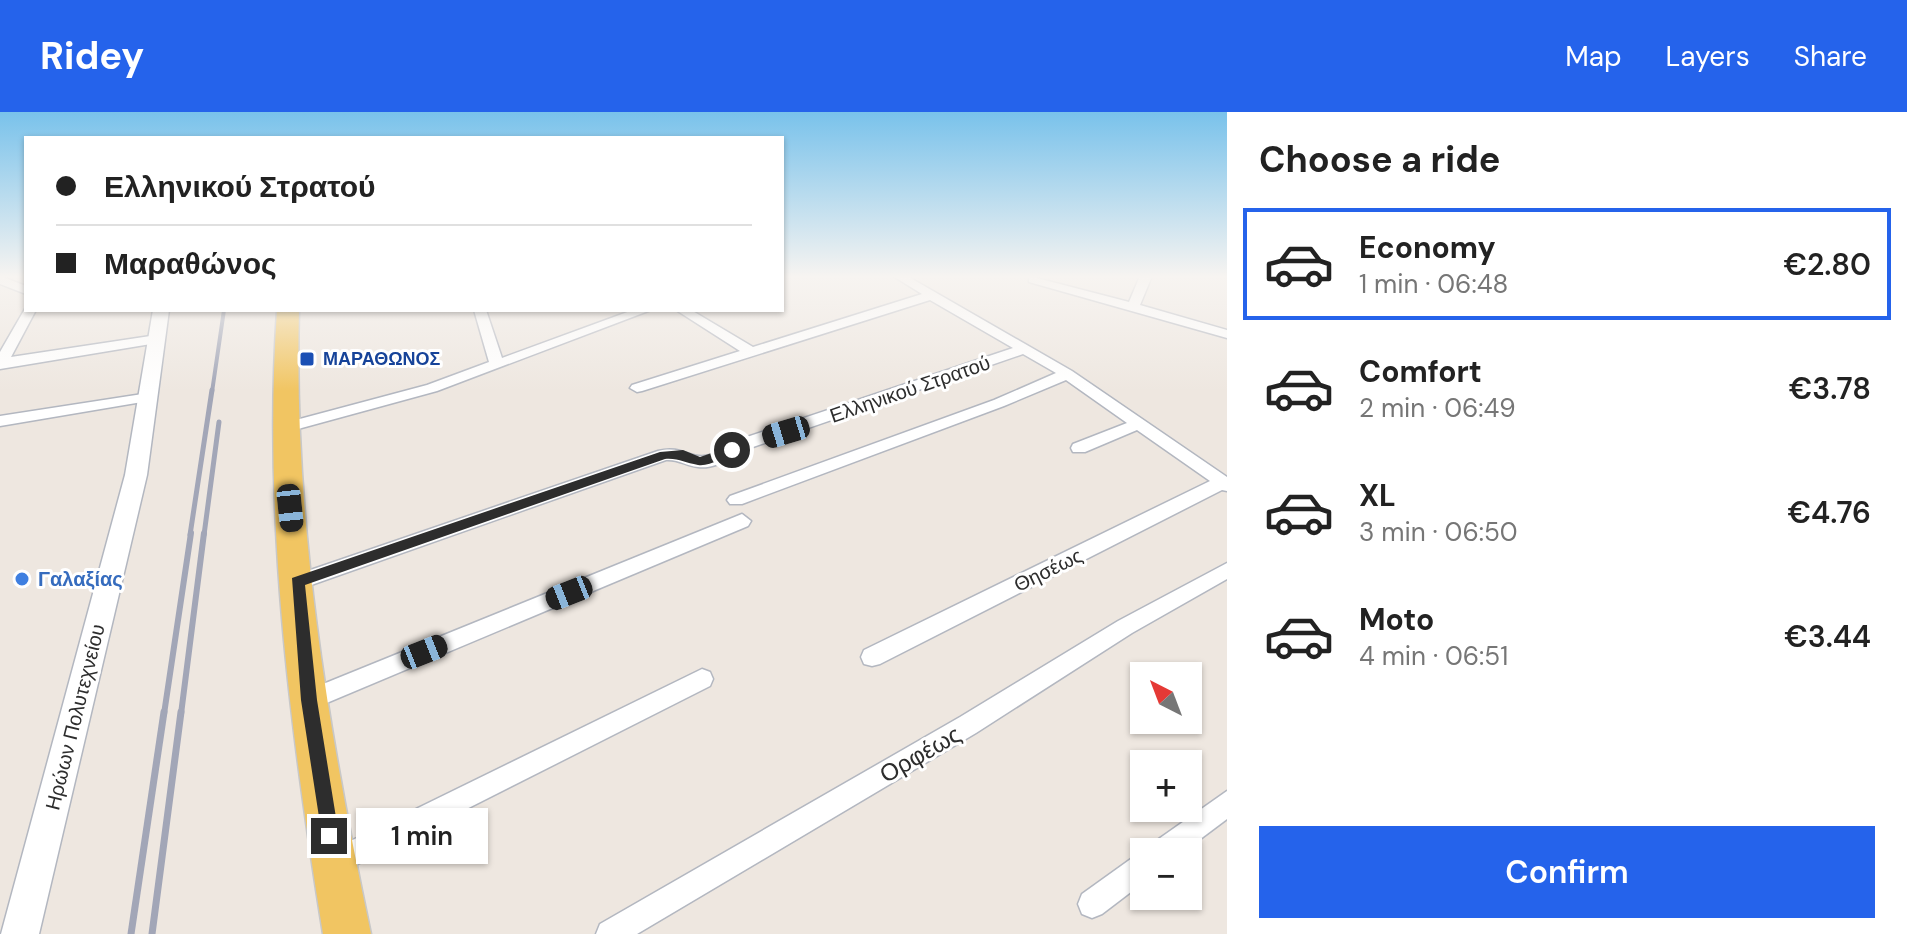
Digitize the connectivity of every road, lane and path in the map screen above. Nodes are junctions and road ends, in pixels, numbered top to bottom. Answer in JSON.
{"nodes":[{"id":1,"x":28,"y":314,"type":"edge"},
{"id":2,"x":160,"y":314,"type":"edge"},
{"id":3,"x":288,"y":314,"type":"edge"},
{"id":4,"x":481,"y":314,"type":"edge"},
{"id":5,"x":633,"y":314,"type":"edge"},
{"id":6,"x":689,"y":314,"type":"edge"},
{"id":7,"x":869,"y":314,"type":"edge"},
{"id":8,"x":965,"y":314,"type":"edge"},
{"id":9,"x":1159,"y":314,"type":"edge"},
{"id":10,"x":1227,"y":334,"type":"edge"},
{"id":11,"x":157,"y":339,"type":"junction"},
{"id":12,"x":1025,"y":349,"type":"junction"},
{"id":13,"x":750,"y":351,"type":"junction"},
{"id":14,"x":1,"y":363,"type":"edge"},
{"id":15,"x":497,"y":365,"type":"junction"},
{"id":16,"x":1067,"y":374,"type":"junction"},
{"id":17,"x":637,"y":388,"type":"dead end"},
{"id":18,"x":149,"y":397,"type":"junction"},
{"id":19,"x":0,"y":421,"type":"edge"},
{"id":20,"x":1137,"y":424,"type":"junction"},
{"id":21,"x":287,"y":427,"type":"junction"},
{"id":22,"x":1079,"y":448,"type":"dead end"},
{"id":23,"x":1225,"y":484,"type":"edge"},
{"id":24,"x":736,"y":500,"type":"dead end"},
{"id":25,"x":742,"y":521,"type":"dead end"},
{"id":26,"x":1227,"y":570,"type":"edge"},
{"id":27,"x":297,"y":582,"type":"junction"},
{"id":28,"x":872,"y":657,"type":"dead end"},
{"id":29,"x":702,"y":679,"type":"dead end"},
{"id":30,"x":309,"y":700,"type":"junction"},
{"id":31,"x":1227,"y":803,"type":"edge"},
{"id":32,"x":1181,"y":838,"type":"edge"},
{"id":33,"x":333,"y":863,"type":"junction"},
{"id":34,"x":1130,"y":876,"type":"edge"},
{"id":35,"x":1092,"y":904,"type":"dead end"},
{"id":36,"x":20,"y":934,"type":"edge"},
{"id":37,"x":347,"y":934,"type":"edge"},
{"id":38,"x":610,"y":934,"type":"edge"}],
"edges":[{"from":1,"to":14,"type":"street"},
{"from":2,"to":11,"type":"street","name":"Ηρώων Πολυτεχνείου"},
{"from":3,"to":21,"type":"main road"},
{"from":4,"to":15,"type":"street"},
{"from":5,"to":15,"type":"street"},
{"from":6,"to":13,"type":"street"},
{"from":7,"to":13,"type":"street"},
{"from":8,"to":12,"type":"street"},
{"from":9,"to":10,"type":"street"},
{"from":11,"to":14,"type":"street"},
{"from":11,"to":18,"type":"street","name":"Ηρώων Πολυτεχνείου"},
{"from":12,"to":16,"type":"street"},
{"from":12,"to":27,"type":"street","name":"Ελληνικού Στρατού"},
{"from":13,"to":17,"type":"street"},
{"from":15,"to":21,"type":"street"},
{"from":16,"to":20,"type":"street"},
{"from":16,"to":24,"type":"street"},
{"from":18,"to":19,"type":"street"},
{"from":18,"to":36,"type":"street","name":"Ηρώων Πολυτεχνείου"},
{"from":20,"to":22,"type":"street"},
{"from":20,"to":23,"type":"street"},
{"from":21,"to":27,"type":"main road"},
{"from":23,"to":28,"type":"street","name":"Θησέως"},
{"from":25,"to":30,"type":"street"},
{"from":26,"to":38,"type":"street","name":"Ορφέως"},
{"from":27,"to":30,"type":"main road"},
{"from":29,"to":33,"type":"street"},
{"from":30,"to":33,"type":"main road"},
{"from":31,"to":32,"type":"street"},
{"from":33,"to":37,"type":"main road"},
{"from":34,"to":35,"type":"street"}]}
